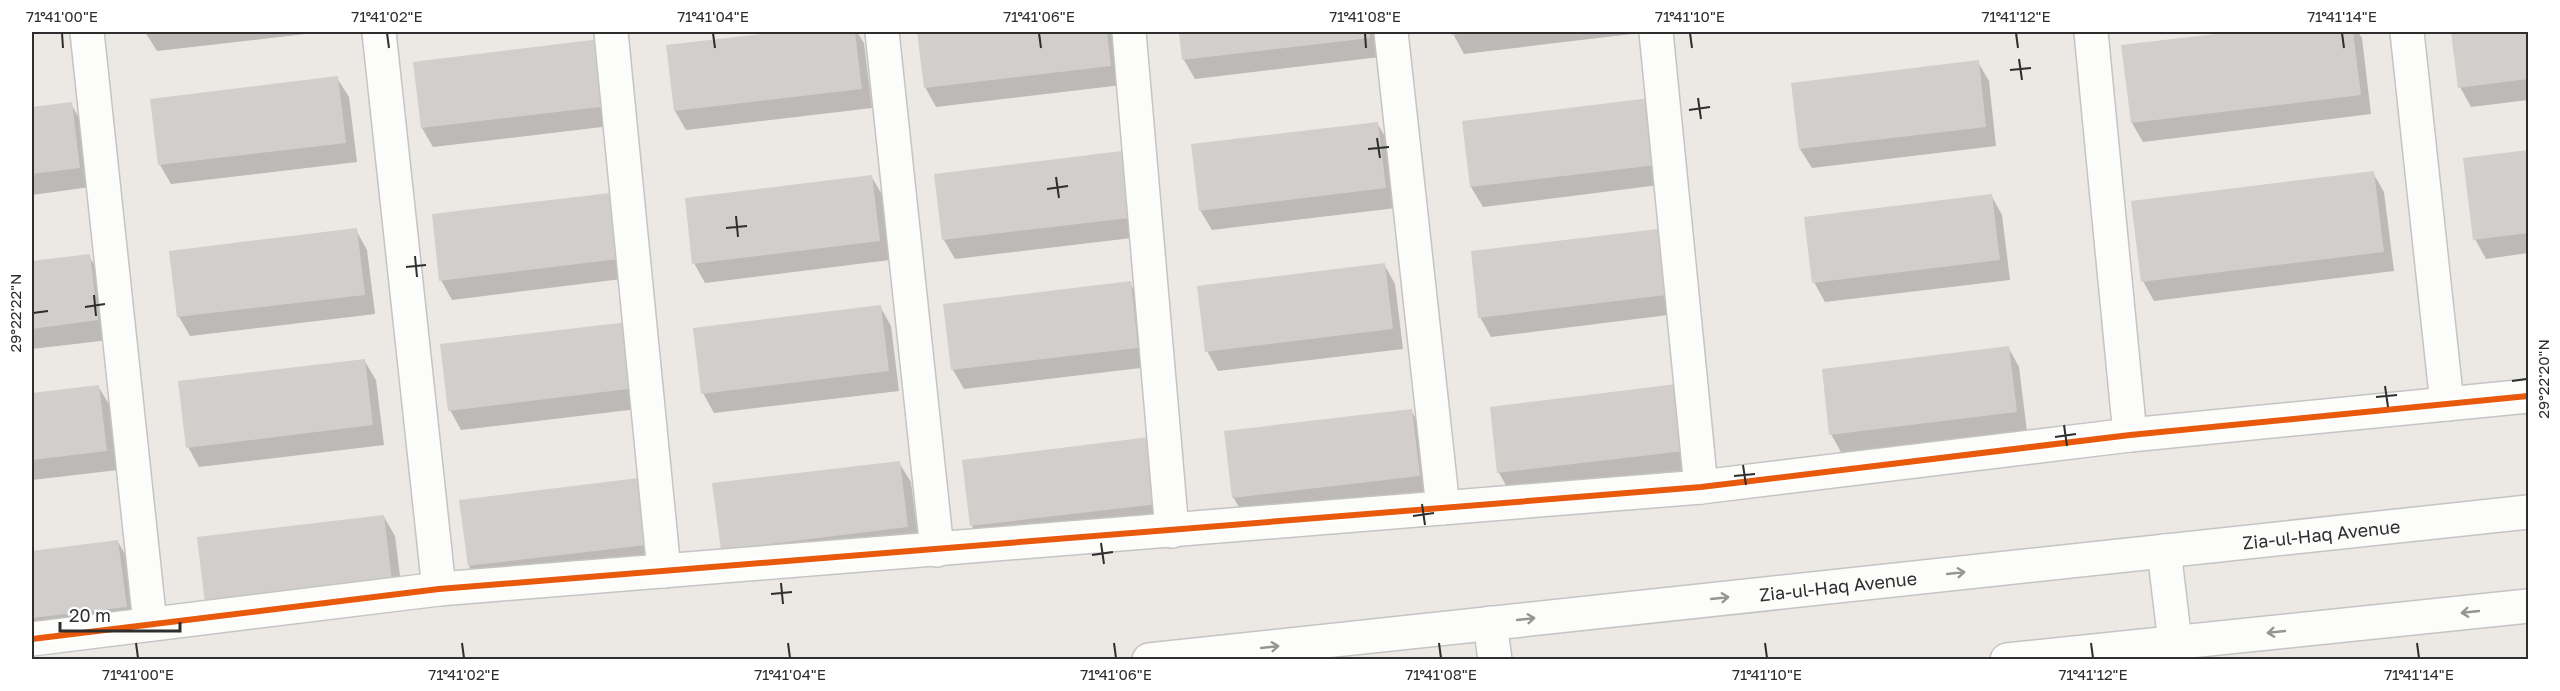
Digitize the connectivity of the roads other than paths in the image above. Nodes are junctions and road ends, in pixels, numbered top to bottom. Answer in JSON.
{"nodes":[{"id":1,"x":87,"y":32,"type":"edge"},
{"id":2,"x":379,"y":32,"type":"edge"},
{"id":3,"x":611,"y":32,"type":"edge"},
{"id":4,"x":882,"y":32,"type":"edge"},
{"id":5,"x":1130,"y":32,"type":"edge"},
{"id":6,"x":1391,"y":32,"type":"edge"},
{"id":7,"x":1656,"y":32,"type":"edge"},
{"id":8,"x":2091,"y":32,"type":"edge"},
{"id":9,"x":2407,"y":32,"type":"edge"},
{"id":10,"x":2529,"y":396,"type":"edge"},
{"id":11,"x":2447,"y":404,"type":"junction"},
{"id":12,"x":2130,"y":435,"type":"junction"},
{"id":13,"x":1701,"y":486,"type":"junction"},
{"id":14,"x":1443,"y":508,"type":"junction"},
{"id":15,"x":2529,"y":512,"type":"edge"},
{"id":16,"x":1172,"y":531,"type":"junction"},
{"id":17,"x":937,"y":549,"type":"junction"},
{"id":18,"x":2164,"y":551,"type":"junction"},
{"id":19,"x":664,"y":571,"type":"junction"},
{"id":20,"x":439,"y":589,"type":"junction"},
{"id":21,"x":2529,"y":606,"type":"edge"},
{"id":22,"x":1490,"y":623,"type":"junction"},
{"id":23,"x":150,"y":624,"type":"junction"},
{"id":24,"x":32,"y":639,"type":"edge"},
{"id":25,"x":2175,"y":642,"type":"junction"},
{"id":26,"x":1149,"y":660,"type":"edge"},
{"id":27,"x":1495,"y":660,"type":"edge"},
{"id":28,"x":2007,"y":660,"type":"edge"}],
"edges":[{"from":1,"to":23,"type":"street"},
{"from":2,"to":20,"type":"street"},
{"from":3,"to":19,"type":"street"},
{"from":4,"to":17,"type":"street"},
{"from":5,"to":16,"type":"street"},
{"from":6,"to":14,"type":"street"},
{"from":7,"to":13,"type":"street"},
{"from":8,"to":12,"type":"street"},
{"from":9,"to":11,"type":"street"},
{"from":10,"to":11,"type":"street"},
{"from":11,"to":12,"type":"street"},
{"from":12,"to":13,"type":"street"},
{"from":13,"to":14,"type":"street"},
{"from":14,"to":16,"type":"street"},
{"from":15,"to":18,"type":"street","name":"Zia-ul-Haq Avenue"},
{"from":16,"to":17,"type":"street"},
{"from":17,"to":19,"type":"street"},
{"from":22,"to":18,"type":"street","name":"Zia-ul-Haq Avenue","one_way":true},
{"from":18,"to":25,"type":"street"},
{"from":19,"to":20,"type":"street"},
{"from":20,"to":23,"type":"street"},
{"from":21,"to":25,"type":"street","one_way":true},
{"from":26,"to":22,"type":"street","name":"Zia-ul-Haq Avenue","one_way":true},
{"from":22,"to":27,"type":"street"},
{"from":23,"to":24,"type":"street"},
{"from":25,"to":28,"type":"street"}]}
